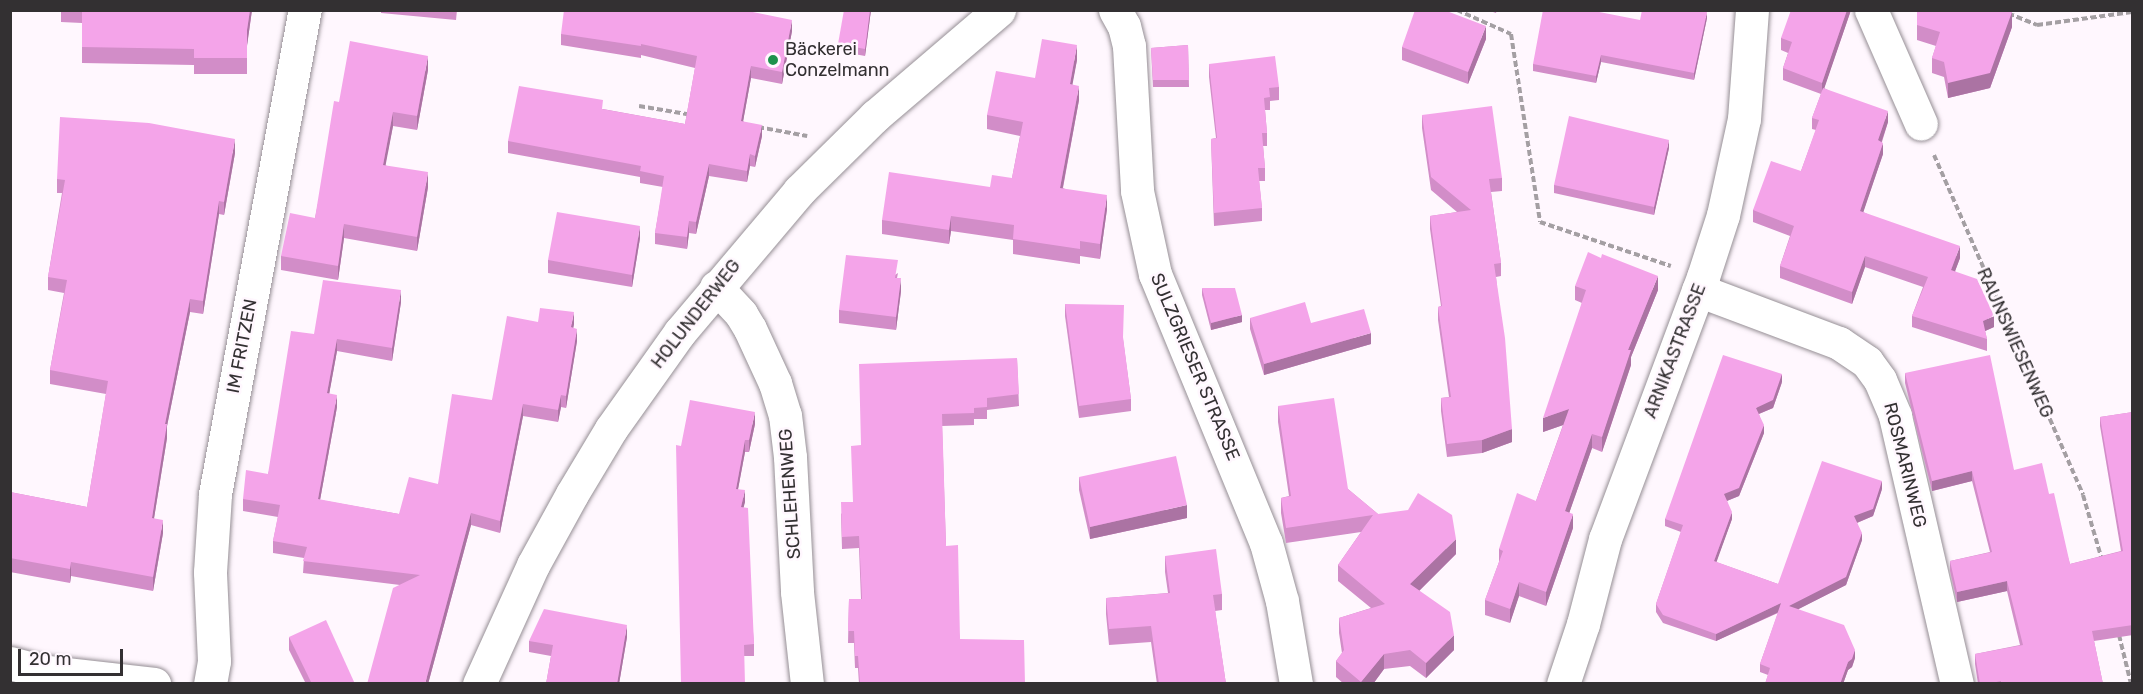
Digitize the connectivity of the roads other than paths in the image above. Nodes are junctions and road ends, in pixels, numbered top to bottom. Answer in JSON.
{"nodes":[{"id":1,"x":305,"y":10,"type":"edge"},
{"id":2,"x":999,"y":10,"type":"edge"},
{"id":3,"x":1115,"y":10,"type":"edge"},
{"id":4,"x":1752,"y":10,"type":"edge"},
{"id":5,"x":1871,"y":10,"type":"edge"},
{"id":6,"x":1920,"y":124,"type":"road end"},
{"id":7,"x":1700,"y":284,"type":"junction"},
{"id":8,"x":716,"y":287,"type":"junction"},
{"id":9,"x":10,"y":663,"type":"edge"},
{"id":10,"x":154,"y":684,"type":"edge"},
{"id":11,"x":210,"y":684,"type":"edge"},
{"id":12,"x":479,"y":684,"type":"edge"},
{"id":13,"x":807,"y":684,"type":"edge"},
{"id":14,"x":1296,"y":684,"type":"edge"},
{"id":15,"x":1563,"y":684,"type":"edge"},
{"id":16,"x":1957,"y":684,"type":"edge"}],
"edges":[{"from":1,"to":11,"type":"street","name":"IM FRITZEN"},
{"from":2,"to":8,"type":"street","name":"HOLUNDERWEG"},
{"from":3,"to":14,"type":"street","name":"SULZGRIESER STRASSE"},
{"from":4,"to":7,"type":"street","name":"ARNIKASTRASSE"},
{"from":5,"to":6,"type":"street"},
{"from":7,"to":15,"type":"street","name":"ARNIKASTRASSE"},
{"from":7,"to":16,"type":"street","name":"ROSMARINWEG"},
{"from":8,"to":12,"type":"street","name":"HOLUNDERWEG"},
{"from":8,"to":13,"type":"street","name":"SCHLEHENWEG"},
{"from":9,"to":10,"type":"street"}]}
